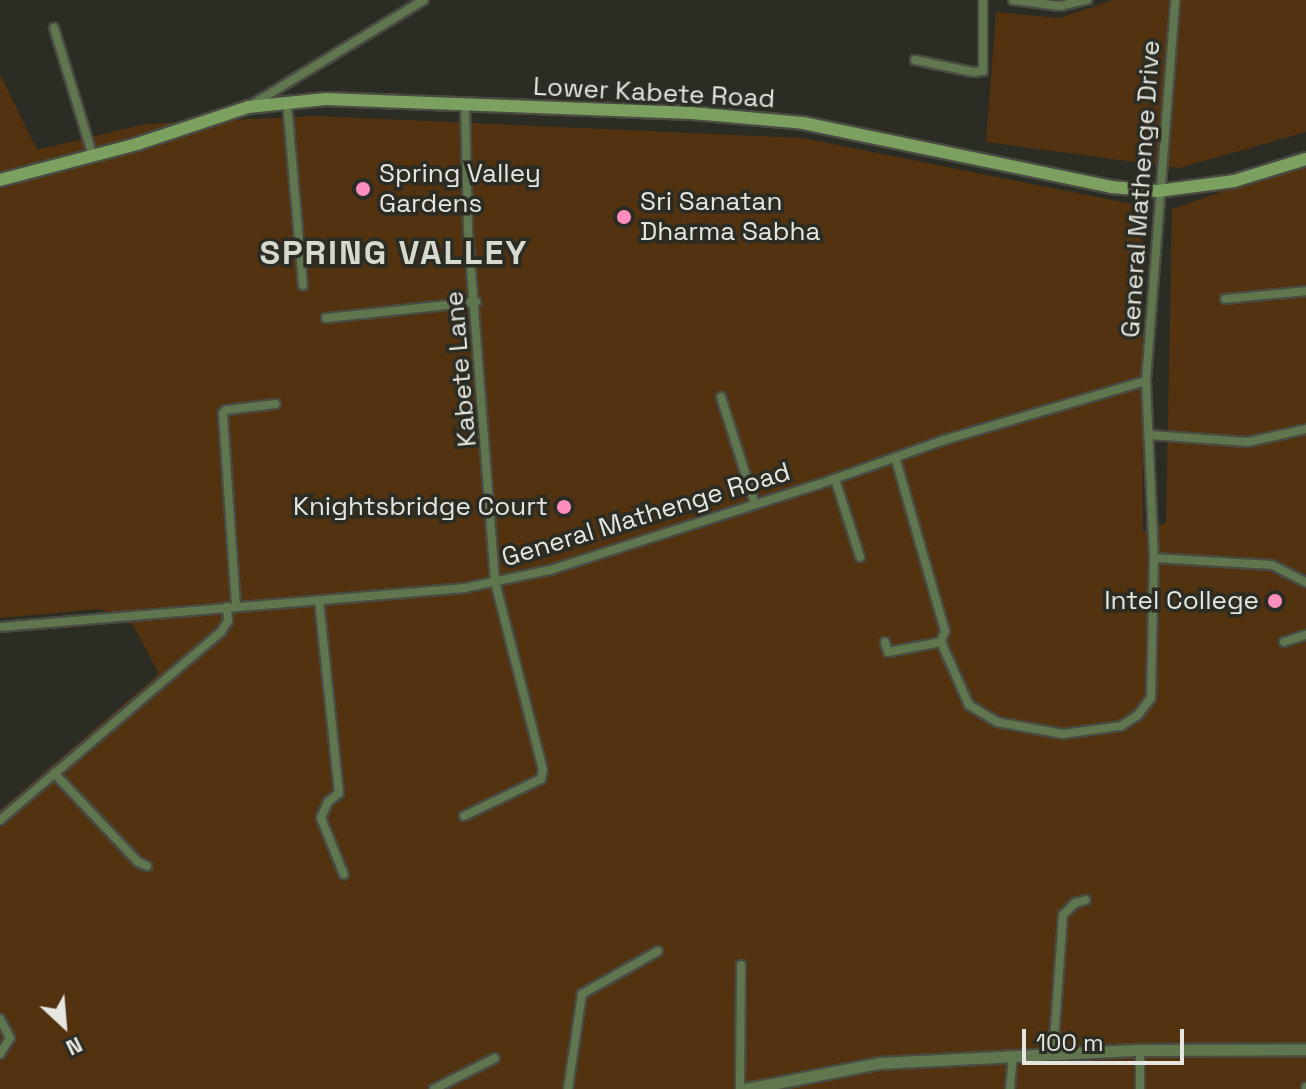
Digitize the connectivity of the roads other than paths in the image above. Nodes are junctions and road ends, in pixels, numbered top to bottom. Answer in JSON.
{"nodes":[{"id":1,"x":424,"y":0,"type":"edge"},
{"id":2,"x":983,"y":0,"type":"edge"},
{"id":3,"x":1013,"y":0,"type":"edge"},
{"id":4,"x":1087,"y":0,"type":"edge"},
{"id":5,"x":1175,"y":0,"type":"edge"},
{"id":6,"x":54,"y":28,"type":"dead end"},
{"id":7,"x":915,"y":60,"type":"dead end"},
{"id":8,"x":287,"y":103,"type":"junction"},
{"id":9,"x":465,"y":105,"type":"junction"},
{"id":10,"x":248,"y":107,"type":"junction"},
{"id":11,"x":93,"y":156,"type":"junction"},
{"id":12,"x":1306,"y":159,"type":"edge"},
{"id":13,"x":0,"y":180,"type":"edge"},
{"id":14,"x":1158,"y":191,"type":"junction"},
{"id":15,"x":303,"y":285,"type":"dead end"},
{"id":16,"x":1306,"y":291,"type":"edge"},
{"id":17,"x":1225,"y":299,"type":"dead end"},
{"id":18,"x":476,"y":302,"type":"junction"},
{"id":19,"x":326,"y":318,"type":"dead end"},
{"id":20,"x":1146,"y":381,"type":"junction"},
{"id":21,"x":721,"y":397,"type":"dead end"},
{"id":22,"x":276,"y":404,"type":"dead end"},
{"id":23,"x":1306,"y":429,"type":"edge"},
{"id":24,"x":1150,"y":435,"type":"junction"},
{"id":25,"x":895,"y":457,"type":"junction"},
{"id":26,"x":835,"y":479,"type":"junction"},
{"id":27,"x":755,"y":504,"type":"junction"},
{"id":28,"x":860,"y":557,"type":"dead end"},
{"id":29,"x":1154,"y":558,"type":"junction"},
{"id":30,"x":495,"y":581,"type":"junction"},
{"id":31,"x":1306,"y":582,"type":"edge"},
{"id":32,"x":319,"y":600,"type":"junction"},
{"id":33,"x":232,"y":607,"type":"junction"},
{"id":34,"x":0,"y":627,"type":"edge"},
{"id":35,"x":1306,"y":635,"type":"edge"},
{"id":36,"x":885,"y":642,"type":"dead end"},
{"id":37,"x":941,"y":642,"type":"junction"},
{"id":38,"x":1284,"y":642,"type":"dead end"},
{"id":39,"x":54,"y":773,"type":"junction"},
{"id":40,"x":464,"y":816,"type":"dead end"},
{"id":41,"x":0,"y":820,"type":"edge"},
{"id":42,"x":147,"y":866,"type":"dead end"},
{"id":43,"x":344,"y":875,"type":"dead end"},
{"id":44,"x":1086,"y":900,"type":"dead end"},
{"id":45,"x":658,"y":951,"type":"dead end"},
{"id":46,"x":741,"y":965,"type":"dead end"},
{"id":47,"x":0,"y":1019,"type":"edge"},
{"id":48,"x":1306,"y":1049,"type":"edge"},
{"id":49,"x":1140,"y":1050,"type":"junction"},
{"id":50,"x":0,"y":1054,"type":"edge"},
{"id":51,"x":1053,"y":1055,"type":"junction"},
{"id":52,"x":1013,"y":1056,"type":"junction"},
{"id":53,"x":495,"y":1058,"type":"dead end"},
{"id":54,"x":776,"y":1086,"type":"edge"},
{"id":55,"x":434,"y":1089,"type":"edge"},
{"id":56,"x":568,"y":1089,"type":"edge"},
{"id":57,"x":743,"y":1089,"type":"edge"},
{"id":58,"x":1010,"y":1089,"type":"edge"},
{"id":59,"x":1140,"y":1089,"type":"edge"}],
"edges":[{"from":1,"to":10,"type":"street"},
{"from":2,"to":7,"type":"street"},
{"from":3,"to":4,"type":"street"},
{"from":5,"to":14,"type":"street","name":"General Mathenge Drive"},
{"from":6,"to":11,"type":"street"},
{"from":8,"to":9,"type":"main road","name":"Lower Kabete Road"},
{"from":8,"to":10,"type":"main road","name":"Lower Kabete Road"},
{"from":8,"to":15,"type":"street"},
{"from":9,"to":14,"type":"main road","name":"Lower Kabete Road"},
{"from":9,"to":18,"type":"street","name":"Kabete Lane"},
{"from":10,"to":11,"type":"main road","name":"Lower Kabete Road"},
{"from":11,"to":13,"type":"main road","name":"Lower Kabete Road"},
{"from":12,"to":14,"type":"main road","name":"Lower Kabete Road"},
{"from":14,"to":20,"type":"street","name":"General Mathenge Drive"},
{"from":16,"to":17,"type":"street"},
{"from":18,"to":19,"type":"street"},
{"from":18,"to":30,"type":"street","name":"Kabete Lane"},
{"from":20,"to":24,"type":"street","name":"General Mathenge Drive"},
{"from":20,"to":25,"type":"street","name":"General Mathenge Road"},
{"from":21,"to":27,"type":"street"},
{"from":22,"to":33,"type":"street"},
{"from":23,"to":24,"type":"street"},
{"from":24,"to":29,"type":"street","name":"General Mathenge Drive"},
{"from":25,"to":26,"type":"street","name":"General Mathenge Road"},
{"from":25,"to":37,"type":"street"},
{"from":26,"to":27,"type":"street","name":"General Mathenge Road"},
{"from":26,"to":28,"type":"street"},
{"from":27,"to":30,"type":"street","name":"General Mathenge Road"},
{"from":29,"to":31,"type":"street"},
{"from":29,"to":37,"type":"street","name":"General Mathenge Drive"},
{"from":30,"to":32,"type":"street","name":"General Mathenge Road"},
{"from":30,"to":40,"type":"street","name":"Kabete Lane"},
{"from":32,"to":33,"type":"street","name":"General Mathenge Road"},
{"from":32,"to":43,"type":"street"},
{"from":33,"to":34,"type":"street","name":"General Mathenge Road"},
{"from":33,"to":39,"type":"street"},
{"from":35,"to":38,"type":"street"},
{"from":36,"to":37,"type":"street"},
{"from":39,"to":41,"type":"street"},
{"from":39,"to":42,"type":"street"},
{"from":44,"to":51,"type":"street"},
{"from":45,"to":56,"type":"street"},
{"from":46,"to":57,"type":"street"},
{"from":47,"to":50,"type":"street"},
{"from":48,"to":49,"type":"street"},
{"from":49,"to":51,"type":"street"},
{"from":49,"to":59,"type":"street"},
{"from":51,"to":52,"type":"street"},
{"from":52,"to":54,"type":"street"},
{"from":52,"to":58,"type":"street"},
{"from":53,"to":55,"type":"street"},
{"from":54,"to":57,"type":"street"}]}
